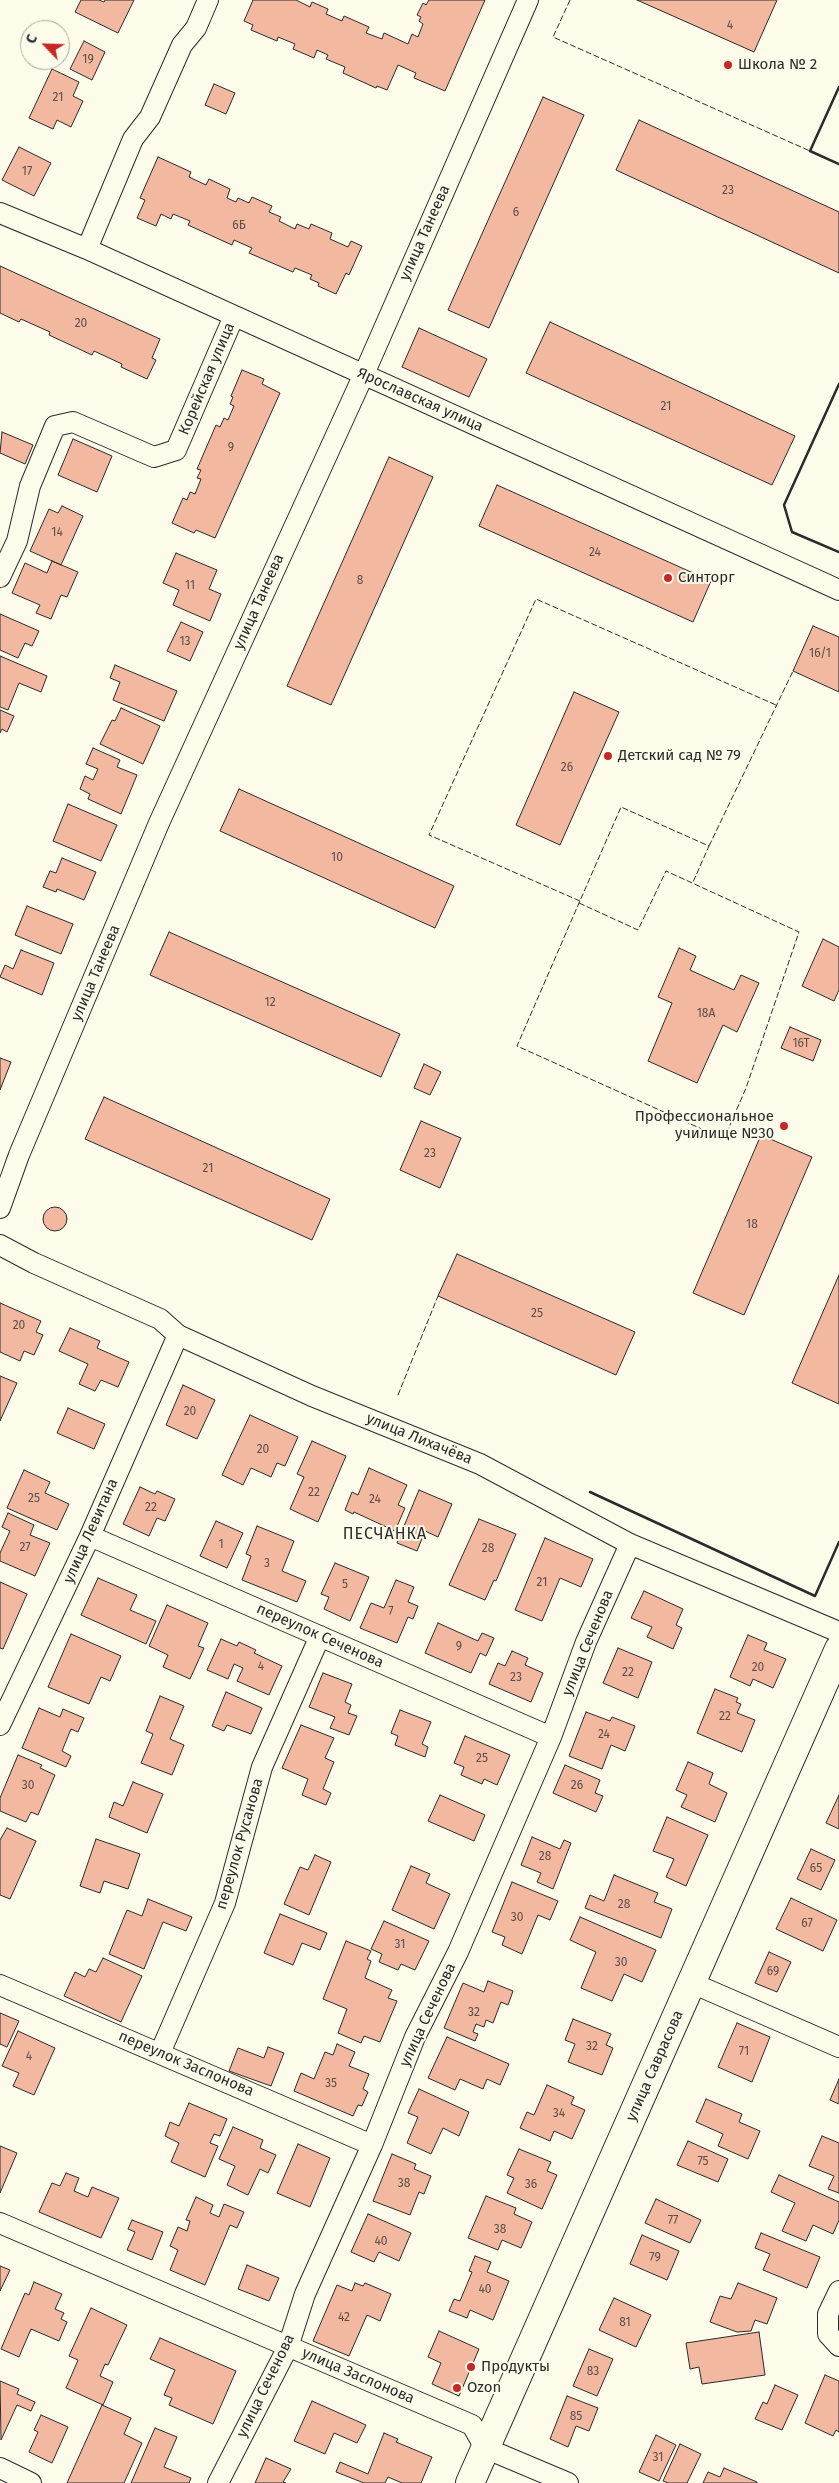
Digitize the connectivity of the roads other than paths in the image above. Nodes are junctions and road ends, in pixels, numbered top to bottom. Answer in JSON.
{"nodes":[{"id":1,"x":208,"y":0,"type":"edge"},
{"id":2,"x":528,"y":0,"type":"edge"},
{"id":3,"x":0,"y":212,"type":"edge"},
{"id":4,"x":87,"y":249,"type":"junction"},
{"id":5,"x":234,"y":316,"type":"junction"},
{"id":6,"x":364,"y":374,"type":"junction"},
{"id":7,"x":0,"y":577,"type":"edge"},
{"id":8,"x":839,"y":590,"type":"edge"},
{"id":9,"x":0,"y":1208,"type":"edge"},
{"id":10,"x":0,"y":1245,"type":"edge"},
{"id":11,"x":178,"y":1335,"type":"junction"},
{"id":12,"x":90,"y":1536,"type":"junction"},
{"id":13,"x":630,"y":1544,"type":"junction"},
{"id":14,"x":839,"y":1632,"type":"edge"},
{"id":15,"x":320,"y":1636,"type":"junction"},
{"id":16,"x":839,"y":1649,"type":"edge"},
{"id":17,"x":0,"y":1725,"type":"edge"},
{"id":18,"x":551,"y":1737,"type":"junction"},
{"id":19,"x":692,"y":1983,"type":"junction"},
{"id":20,"x":0,"y":1985,"type":"edge"},
{"id":21,"x":839,"y":2046,"type":"edge"},
{"id":22,"x":160,"y":2053,"type":"junction"},
{"id":23,"x":372,"y":2145,"type":"junction"},
{"id":24,"x":0,"y":2223,"type":"edge"},
{"id":25,"x":839,"y":2291,"type":"edge"},
{"id":26,"x":839,"y":2346,"type":"edge"},
{"id":27,"x":288,"y":2347,"type":"junction"},
{"id":28,"x":485,"y":2448,"type":"junction"},
{"id":29,"x":0,"y":2468,"type":"edge"},
{"id":30,"x":31,"y":2483,"type":"edge"},
{"id":31,"x":218,"y":2483,"type":"edge"},
{"id":32,"x":470,"y":2483,"type":"edge"},
{"id":33,"x":568,"y":2483,"type":"edge"}],
"edges":[{"from":1,"to":4,"type":"street"},
{"from":2,"to":6,"type":"street","name":"улица Танеева"},
{"from":3,"to":4,"type":"street","name":"Ярославская улица"},
{"from":4,"to":5,"type":"street","name":"Ярославская улица"},
{"from":5,"to":6,"type":"street","name":"Ярославская улица"},
{"from":5,"to":7,"type":"street","name":"Корейская улица"},
{"from":6,"to":8,"type":"street","name":"Ярославская улица"},
{"from":6,"to":9,"type":"street","name":"улица Танеева"},
{"from":10,"to":11,"type":"street","name":"улица Лихачёва"},
{"from":11,"to":12,"type":"street","name":"улица Левитана"},
{"from":11,"to":13,"type":"street","name":"улица Лихачёва"},
{"from":12,"to":15,"type":"street","name":"переулок Сеченова"},
{"from":12,"to":17,"type":"street","name":"улица Левитана"},
{"from":13,"to":14,"type":"street","name":"улица Лихачёва"},
{"from":13,"to":18,"type":"street","name":"улица Сеченова"},
{"from":15,"to":18,"type":"street","name":"переулок Сеченова"},
{"from":15,"to":22,"type":"street","name":"переулок Русанова"},
{"from":16,"to":19,"type":"street","name":"улица Саврасова"},
{"from":18,"to":23,"type":"street","name":"улица Сеченова"},
{"from":19,"to":21,"type":"street"},
{"from":19,"to":28,"type":"street","name":"улица Саврасова"},
{"from":20,"to":22,"type":"street","name":"переулок Заслонова"},
{"from":22,"to":23,"type":"street","name":"переулок Заслонова"},
{"from":23,"to":27,"type":"street","name":"улица Сеченова"},
{"from":24,"to":27,"type":"street","name":"улица Заслонова"},
{"from":25,"to":26,"type":"street"},
{"from":27,"to":28,"type":"street","name":"улица Заслонова"},
{"from":27,"to":31,"type":"street","name":"улица Сеченова"},
{"from":28,"to":32,"type":"street","name":"улица Саврасова"},
{"from":28,"to":33,"type":"street"},
{"from":29,"to":30,"type":"street"}]}
